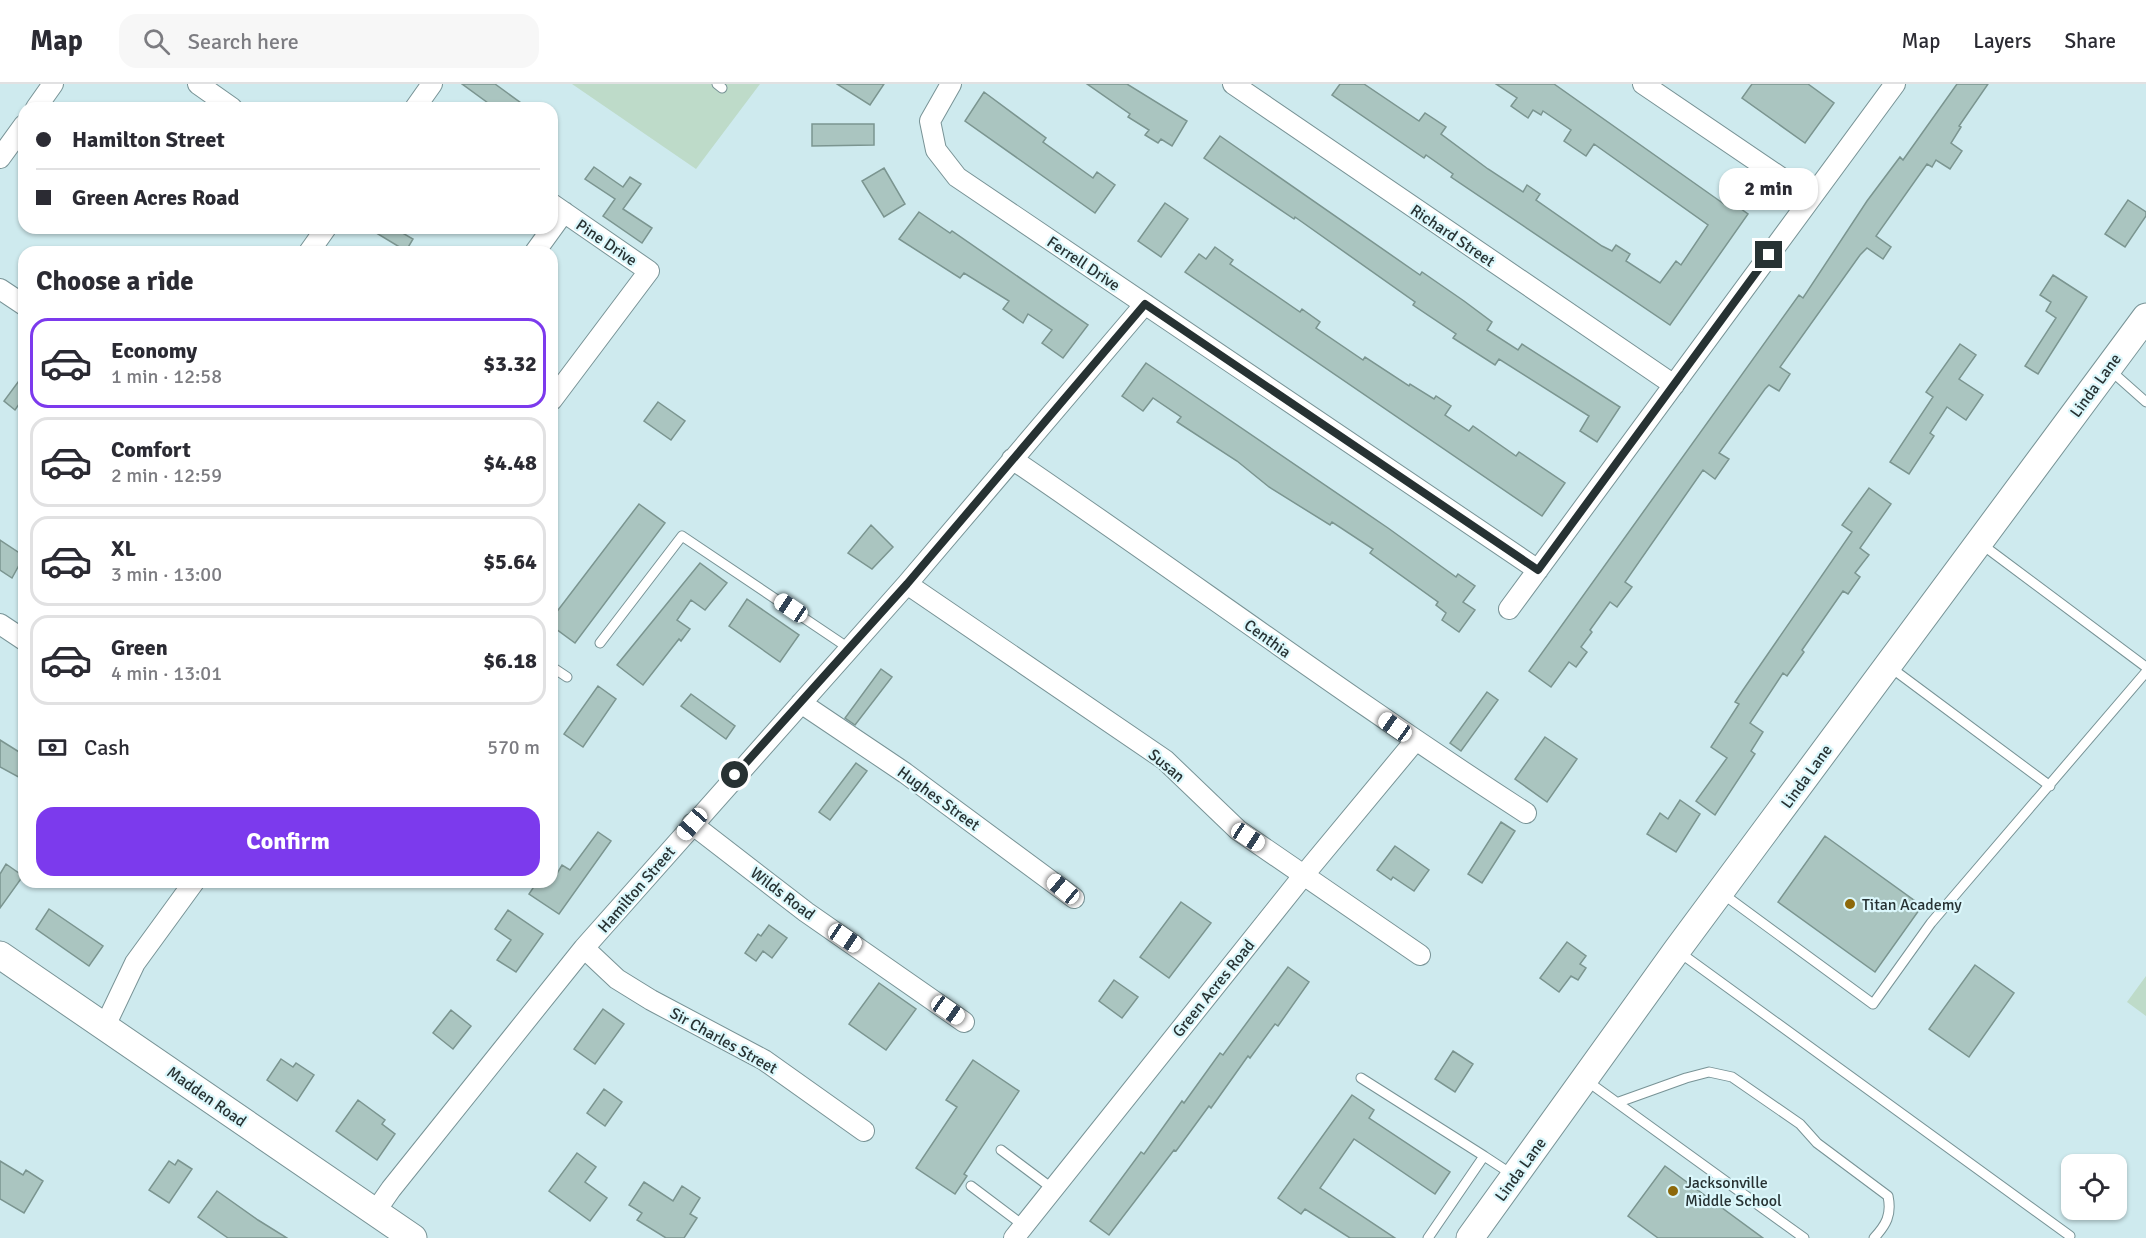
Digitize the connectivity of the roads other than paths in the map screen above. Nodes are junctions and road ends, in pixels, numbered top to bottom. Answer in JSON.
{"nodes":[{"id":1,"x":53,"y":84,"type":"edge"},
{"id":2,"x":198,"y":84,"type":"edge"},
{"id":3,"x":432,"y":84,"type":"edge"},
{"id":4,"x":951,"y":84,"type":"edge"},
{"id":5,"x":1233,"y":84,"type":"edge"},
{"id":6,"x":1643,"y":84,"type":"edge"},
{"id":7,"x":1895,"y":84,"type":"edge"},
{"id":8,"x":40,"y":102,"type":"edge"},
{"id":9,"x":224,"y":102,"type":"edge"},
{"id":10,"x":419,"y":102,"type":"edge"},
{"id":11,"x":18,"y":133,"type":"edge"},
{"id":12,"x":0,"y":158,"type":"edge"},
{"id":13,"x":1811,"y":198,"type":"junction"},
{"id":14,"x":558,"y":208,"type":"edge"},
{"id":15,"x":0,"y":289,"type":"edge"},
{"id":16,"x":18,"y":301,"type":"edge"},
{"id":17,"x":1145,"y":304,"type":"junction"},
{"id":18,"x":2146,"y":317,"type":"edge"},
{"id":19,"x":2108,"y":368,"type":"junction"},
{"id":20,"x":1674,"y":385,"type":"junction"},
{"id":21,"x":558,"y":392,"type":"edge"},
{"id":22,"x":2146,"y":402,"type":"edge"},
{"id":23,"x":1012,"y":459,"type":"junction"},
{"id":24,"x":1979,"y":543,"type":"junction"},
{"id":25,"x":1538,"y":570,"type":"junction"},
{"id":26,"x":907,"y":584,"type":"junction"},
{"id":27,"x":1509,"y":609,"type":"dead end"},
{"id":28,"x":0,"y":624,"type":"edge"},
{"id":29,"x":18,"y":636,"type":"edge"},
{"id":30,"x":600,"y":642,"type":"dead end"},
{"id":31,"x":849,"y":649,"type":"junction"},
{"id":32,"x":1888,"y":665,"type":"junction"},
{"id":33,"x":2146,"y":670,"type":"edge"},
{"id":34,"x":558,"y":671,"type":"edge"},
{"id":35,"x":567,"y":677,"type":"dead end"},
{"id":36,"x":801,"y":703,"type":"junction"},
{"id":37,"x":1415,"y":741,"type":"junction"},
{"id":38,"x":2050,"y":786,"type":"junction"},
{"id":39,"x":1526,"y":813,"type":"dead end"},
{"id":40,"x":692,"y":824,"type":"junction"},
{"id":41,"x":1303,"y":876,"type":"junction"},
{"id":42,"x":190,"y":888,"type":"edge"},
{"id":43,"x":1720,"y":892,"type":"junction"},
{"id":44,"x":1074,"y":898,"type":"dead end"},
{"id":45,"x":584,"y":948,"type":"junction"},
{"id":46,"x":1677,"y":950,"type":"junction"},
{"id":47,"x":0,"y":955,"type":"edge"},
{"id":48,"x":1420,"y":955,"type":"dead end"},
{"id":49,"x":964,"y":1022,"type":"dead end"},
{"id":50,"x":105,"y":1026,"type":"junction"},
{"id":51,"x":1361,"y":1078,"type":"dead end"},
{"id":52,"x":1585,"y":1080,"type":"junction"},
{"id":53,"x":1619,"y":1102,"type":"junction"},
{"id":54,"x":864,"y":1131,"type":"dead end"},
{"id":55,"x":1001,"y":1150,"type":"dead end"},
{"id":56,"x":1484,"y":1156,"type":"junction"},
{"id":57,"x":1515,"y":1176,"type":"junction"},
{"id":58,"x":971,"y":1186,"type":"dead end"},
{"id":59,"x":1053,"y":1189,"type":"junction"},
{"id":60,"x":375,"y":1212,"type":"junction"},
{"id":61,"x":1019,"y":1232,"type":"edge"},
{"id":62,"x":2071,"y":1237,"type":"edge"},
{"id":63,"x":413,"y":1238,"type":"edge"},
{"id":64,"x":1428,"y":1238,"type":"edge"},
{"id":65,"x":1470,"y":1238,"type":"edge"},
{"id":66,"x":1804,"y":1238,"type":"edge"},
{"id":67,"x":1874,"y":1238,"type":"edge"}],
"edges":[{"from":1,"to":8,"type":"street"},
{"from":2,"to":9,"type":"street"},
{"from":3,"to":10,"type":"street"},
{"from":4,"to":17,"type":"street","name":"Ferrell Drive"},
{"from":5,"to":20,"type":"street","name":"Richard Street"},
{"from":6,"to":13,"type":"street"},
{"from":7,"to":13,"type":"street"},
{"from":11,"to":12,"type":"street"},
{"from":13,"to":20,"type":"street"},
{"from":14,"to":21,"type":"street","name":"Pine Drive"},
{"from":15,"to":16,"type":"street"},
{"from":17,"to":23,"type":"street","name":"Hamilton Street"},
{"from":17,"to":25,"type":"street","name":"Ferrell Drive"},
{"from":18,"to":19,"type":"street","name":"Linda Lane"},
{"from":19,"to":22,"type":"lane"},
{"from":19,"to":24,"type":"street","name":"Linda Lane"},
{"from":20,"to":25,"type":"street"},
{"from":23,"to":26,"type":"street","name":"Hamilton Street"},
{"from":23,"to":37,"type":"street","name":"Centhia"},
{"from":24,"to":32,"type":"street","name":"Linda Lane"},
{"from":24,"to":33,"type":"lane"},
{"from":25,"to":27,"type":"street"},
{"from":26,"to":31,"type":"street","name":"Hamilton Street"},
{"from":26,"to":41,"type":"street","name":"Susan"},
{"from":28,"to":29,"type":"street"},
{"from":30,"to":31,"type":"lane"},
{"from":31,"to":36,"type":"street","name":"Hamilton Street"},
{"from":32,"to":38,"type":"lane"},
{"from":32,"to":43,"type":"street","name":"Linda Lane"},
{"from":33,"to":38,"type":"lane"},
{"from":34,"to":35,"type":"lane"},
{"from":36,"to":40,"type":"street","name":"Hamilton Street"},
{"from":36,"to":44,"type":"street","name":"Hughes Street"},
{"from":37,"to":39,"type":"street","name":"Centhia"},
{"from":37,"to":41,"type":"street","name":"Green Acres Road"},
{"from":38,"to":43,"type":"lane"},
{"from":40,"to":45,"type":"street","name":"Hamilton Street"},
{"from":40,"to":49,"type":"street","name":"Wilds Road"},
{"from":41,"to":48,"type":"street","name":"Susan"},
{"from":41,"to":59,"type":"street","name":"Green Acres Road"},
{"from":42,"to":50,"type":"street"},
{"from":43,"to":46,"type":"street","name":"Linda Lane"},
{"from":45,"to":54,"type":"street","name":"Sir Charles Street"},
{"from":45,"to":60,"type":"street","name":"Hamilton Street"},
{"from":46,"to":52,"type":"street","name":"Linda Lane"},
{"from":46,"to":62,"type":"lane"},
{"from":47,"to":50,"type":"street","name":"Madden Road"},
{"from":50,"to":60,"type":"street","name":"Madden Road"},
{"from":51,"to":56,"type":"lane"},
{"from":52,"to":53,"type":"lane"},
{"from":52,"to":57,"type":"street","name":"Linda Lane"},
{"from":53,"to":66,"type":"lane"},
{"from":53,"to":67,"type":"lane"},
{"from":55,"to":59,"type":"lane"},
{"from":56,"to":57,"type":"lane"},
{"from":56,"to":64,"type":"lane"},
{"from":57,"to":65,"type":"street","name":"Linda Lane"},
{"from":58,"to":61,"type":"lane"},
{"from":59,"to":61,"type":"street","name":"Green Acres Road"},
{"from":60,"to":63,"type":"street","name":"Madden Road"}]}
